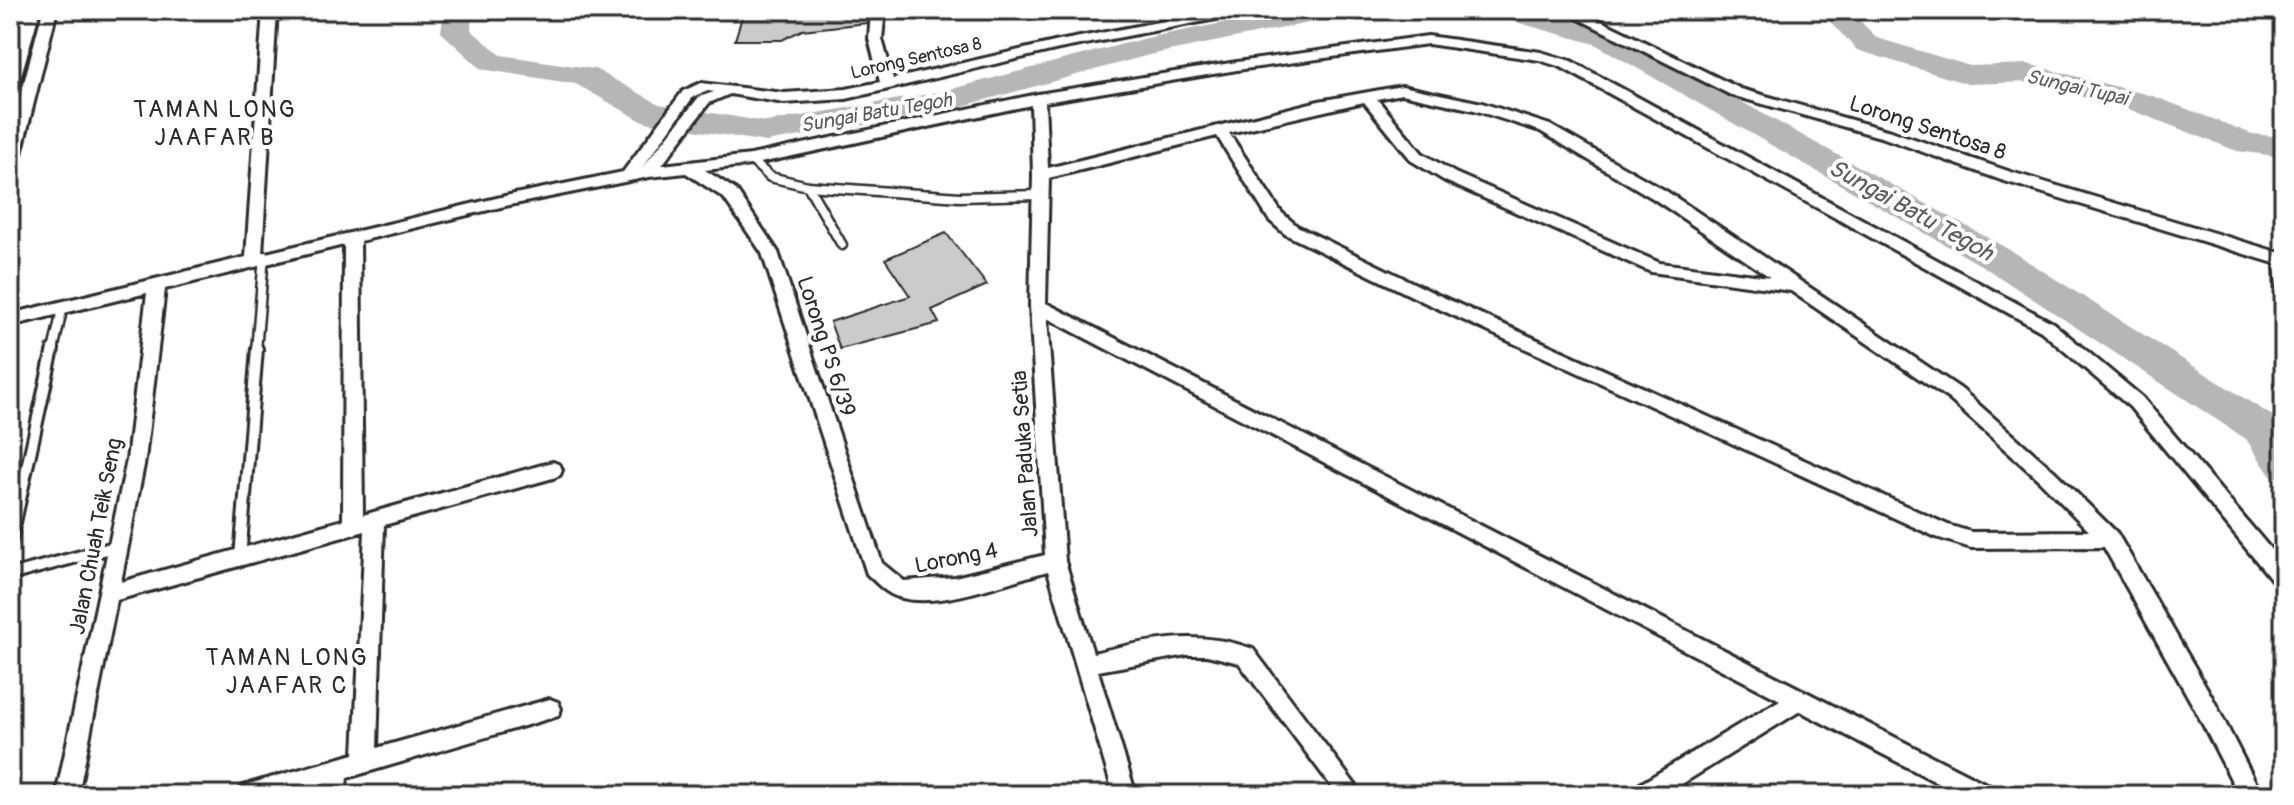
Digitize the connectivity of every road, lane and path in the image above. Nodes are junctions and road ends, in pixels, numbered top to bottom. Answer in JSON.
{"nodes":[{"id":1,"x":32,"y":10,"type":"edge"},
{"id":2,"x":50,"y":10,"type":"edge"},
{"id":3,"x":270,"y":10,"type":"edge"},
{"id":4,"x":878,"y":10,"type":"edge"},
{"id":5,"x":1242,"y":10,"type":"edge"},
{"id":6,"x":1568,"y":10,"type":"edge"},
{"id":7,"x":1225,"y":12,"type":"edge"},
{"id":8,"x":10,"y":82,"type":"edge"},
{"id":9,"x":888,"y":85,"type":"junction"},
{"id":10,"x":1367,"y":96,"type":"junction"},
{"id":11,"x":696,"y":97,"type":"junction"},
{"id":12,"x":1038,"y":99,"type":"junction"},
{"id":13,"x":1220,"y":130,"type":"junction"},
{"id":14,"x":751,"y":160,"type":"junction"},
{"id":15,"x":10,"y":166,"type":"edge"},
{"id":16,"x":690,"y":168,"type":"junction"},
{"id":17,"x":649,"y":172,"type":"junction"},
{"id":18,"x":629,"y":175,"type":"junction"},
{"id":19,"x":1041,"y":175,"type":"junction"},
{"id":20,"x":808,"y":186,"type":"junction"},
{"id":21,"x":1039,"y":195,"type":"junction"},
{"id":22,"x":352,"y":236,"type":"junction"},
{"id":23,"x":842,"y":245,"type":"dead end"},
{"id":24,"x":259,"y":258,"type":"junction"},
{"id":25,"x":2281,"y":259,"type":"edge"},
{"id":26,"x":157,"y":283,"type":"junction"},
{"id":27,"x":1792,"y":286,"type":"junction"},
{"id":28,"x":63,"y":306,"type":"junction"},
{"id":29,"x":1038,"y":306,"type":"junction"},
{"id":30,"x":2284,"y":315,"type":"edge"},
{"id":31,"x":10,"y":320,"type":"edge"},
{"id":32,"x":553,"y":470,"type":"dead end"},
{"id":33,"x":375,"y":520,"type":"junction"},
{"id":34,"x":353,"y":526,"type":"junction"},
{"id":35,"x":2110,"y":539,"type":"junction"},
{"id":36,"x":10,"y":545,"type":"edge"},
{"id":37,"x":118,"y":546,"type":"junction"},
{"id":38,"x":240,"y":558,"type":"junction"},
{"id":39,"x":1055,"y":561,"type":"junction"},
{"id":40,"x":874,"y":568,"type":"joint"},
{"id":41,"x":10,"y":575,"type":"edge"},
{"id":42,"x":2284,"y":580,"type":"edge"},
{"id":43,"x":108,"y":594,"type":"junction"},
{"id":44,"x":1086,"y":664,"type":"junction"},
{"id":45,"x":1798,"y":701,"type":"junction"},
{"id":46,"x":550,"y":709,"type":"dead end"},
{"id":47,"x":365,"y":762,"type":"junction"},
{"id":48,"x":336,"y":770,"type":"junction"},
{"id":49,"x":67,"y":795,"type":"edge"},
{"id":50,"x":249,"y":795,"type":"edge"},
{"id":51,"x":334,"y":795,"type":"edge"},
{"id":52,"x":1125,"y":795,"type":"edge"},
{"id":53,"x":1352,"y":795,"type":"edge"},
{"id":54,"x":1643,"y":795,"type":"edge"},
{"id":55,"x":1984,"y":795,"type":"edge"},
{"id":56,"x":2251,"y":795,"type":"edge"}],
"edges":[{"from":1,"to":8,"type":"street"},
{"from":2,"to":15,"type":"street"},
{"from":3,"to":24,"type":"street"},
{"from":4,"to":9,"type":"street"},
{"from":5,"to":7,"type":"street","name":"Lorong Sentosa 8"},
{"from":6,"to":25,"type":"street","name":"Lorong Sentosa 8"},
{"from":7,"to":9,"type":"street","name":"Lorong Sentosa 8"},
{"from":9,"to":11,"type":"street","name":"Lorong Sentosa 8"},
{"from":10,"to":13,"type":"street"},
{"from":10,"to":27,"type":"street"},
{"from":10,"to":27,"type":"street"},
{"from":11,"to":17,"type":"street"},
{"from":11,"to":18,"type":"street"},
{"from":12,"to":14,"type":"street"},
{"from":12,"to":19,"type":"street","name":"Jalan Paduka Setia"},
{"from":12,"to":42,"type":"street"},
{"from":13,"to":19,"type":"street"},
{"from":13,"to":35,"type":"street"},
{"from":14,"to":16,"type":"street"},
{"from":14,"to":20,"type":"lane"},
{"from":16,"to":17,"type":"street"},
{"from":16,"to":40,"type":"street","name":"Lorong PS 6/39"},
{"from":17,"to":18,"type":"street"},
{"from":18,"to":22,"type":"street"},
{"from":19,"to":21,"type":"street","name":"Jalan Paduka Setia"},
{"from":20,"to":21,"type":"lane"},
{"from":20,"to":23,"type":"lane"},
{"from":21,"to":29,"type":"street","name":"Jalan Paduka Setia"},
{"from":22,"to":24,"type":"street"},
{"from":22,"to":34,"type":"street"},
{"from":24,"to":26,"type":"street"},
{"from":24,"to":38,"type":"lane"},
{"from":25,"to":30,"type":"lane"},
{"from":26,"to":28,"type":"street"},
{"from":26,"to":37,"type":"street","name":"Jalan Chuah Teik Seng"},
{"from":27,"to":35,"type":"street"},
{"from":28,"to":31,"type":"street"},
{"from":28,"to":36,"type":"lane"},
{"from":29,"to":39,"type":"street","name":"Jalan Paduka Setia"},
{"from":29,"to":45,"type":"street"},
{"from":32,"to":33,"type":"street"},
{"from":33,"to":34,"type":"street"},
{"from":33,"to":47,"type":"street"},
{"from":34,"to":38,"type":"street"},
{"from":35,"to":56,"type":"street"},
{"from":37,"to":41,"type":"lane"},
{"from":37,"to":43,"type":"street","name":"Jalan Chuah Teik Seng"},
{"from":38,"to":43,"type":"street"},
{"from":39,"to":40,"type":"street","name":"Lorong 4"},
{"from":39,"to":44,"type":"street","name":"Jalan Paduka Setia"},
{"from":43,"to":49,"type":"street","name":"Jalan Chuah Teik Seng"},
{"from":44,"to":52,"type":"street","name":"Jalan Paduka Setia"},
{"from":44,"to":53,"type":"street"},
{"from":45,"to":54,"type":"street"},
{"from":45,"to":55,"type":"street"},
{"from":46,"to":47,"type":"street"},
{"from":47,"to":48,"type":"street"},
{"from":48,"to":50,"type":"street"},
{"from":48,"to":51,"type":"street"}]}
